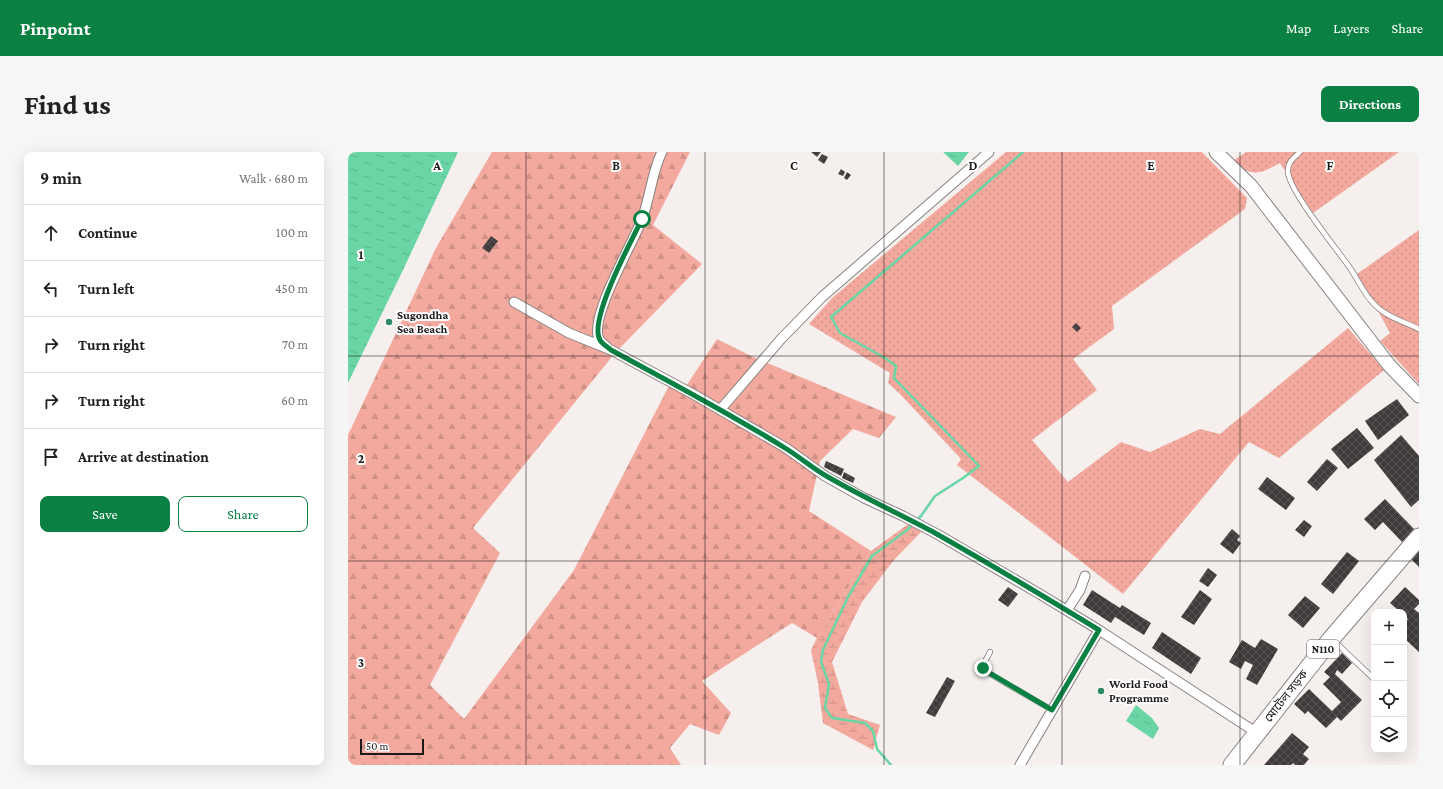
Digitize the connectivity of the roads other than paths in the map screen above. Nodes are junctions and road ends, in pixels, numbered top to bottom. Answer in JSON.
{"nodes":[{"id":1,"x":662,"y":152,"type":"edge"},
{"id":2,"x":989,"y":152,"type":"edge"},
{"id":3,"x":1216,"y":152,"type":"edge"},
{"id":4,"x":1300,"y":152,"type":"edge"},
{"id":5,"x":514,"y":302,"type":"dead end"},
{"id":6,"x":1419,"y":328,"type":"edge"},
{"id":7,"x":611,"y":350,"type":"junction"},
{"id":8,"x":1419,"y":396,"type":"edge"},
{"id":9,"x":720,"y":410,"type":"junction"},
{"id":10,"x":1419,"y":537,"type":"edge"},
{"id":11,"x":1085,"y":576,"type":"dead end"},
{"id":12,"x":1067,"y":610,"type":"junction"},
{"id":13,"x":1099,"y":630,"type":"junction"},
{"id":14,"x":1331,"y":639,"type":"junction"},
{"id":15,"x":990,"y":652,"type":"dead end"},
{"id":16,"x":1371,"y":676,"type":"edge"},
{"id":17,"x":1052,"y":710,"type":"junction"},
{"id":18,"x":1257,"y":733,"type":"junction"},
{"id":19,"x":1020,"y":765,"type":"edge"},
{"id":20,"x":1232,"y":765,"type":"edge"}],
"edges":[{"from":1,"to":7,"type":"street"},
{"from":2,"to":9,"type":"street"},
{"from":3,"to":8,"type":"street"},
{"from":4,"to":6,"type":"lane"},
{"from":5,"to":7,"type":"street"},
{"from":7,"to":9,"type":"street"},
{"from":9,"to":12,"type":"street"},
{"from":10,"to":14,"type":"highway","name":"মোটেল সড়ক","number":"N110"},
{"from":11,"to":12,"type":"street"},
{"from":12,"to":13,"type":"street"},
{"from":13,"to":17,"type":"street"},
{"from":13,"to":18,"type":"street"},
{"from":14,"to":16,"type":"lane"},
{"from":14,"to":18,"type":"highway","name":"মোটেল সড়ক","number":"N110"},
{"from":15,"to":17,"type":"lane"},
{"from":17,"to":19,"type":"street"},
{"from":18,"to":20,"type":"highway","name":"মোটেল সড়ক","number":"N110"}]}
